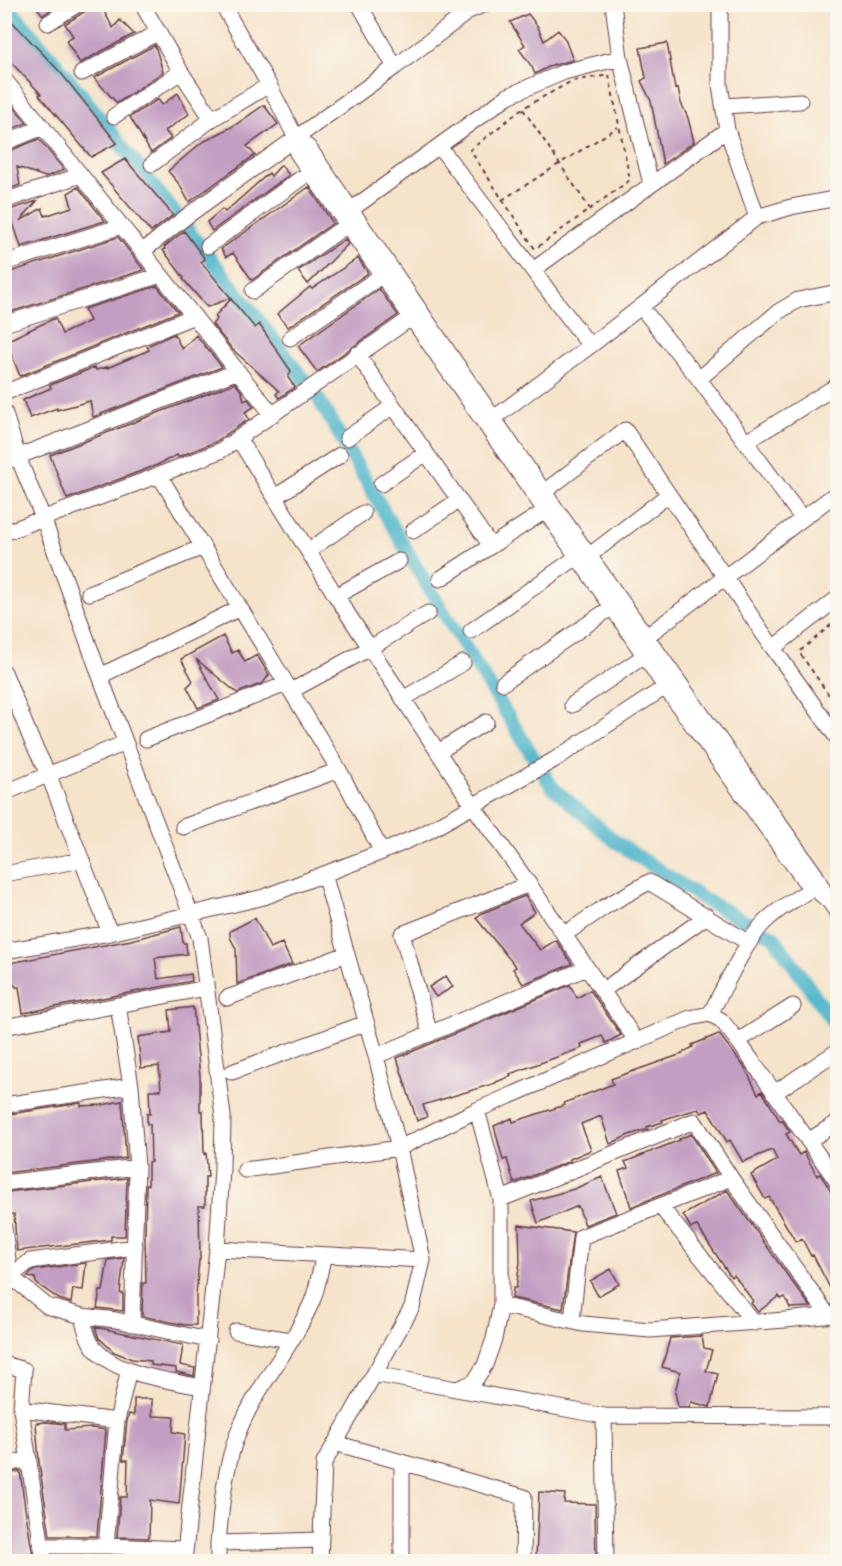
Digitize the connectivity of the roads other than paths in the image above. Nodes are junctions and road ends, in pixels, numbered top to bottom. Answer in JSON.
{"nodes":[{"id":1,"x":78,"y":4,"type":"edge"},
{"id":2,"x":142,"y":4,"type":"edge"},
{"id":3,"x":222,"y":4,"type":"edge"},
{"id":4,"x":359,"y":4,"type":"edge"},
{"id":5,"x":485,"y":4,"type":"edge"},
{"id":6,"x":613,"y":4,"type":"edge"},
{"id":7,"x":720,"y":4,"type":"edge"},
{"id":8,"x":468,"y":8,"type":"edge"},
{"id":9,"x":48,"y":23,"type":"dead end"},
{"id":10,"x":159,"y":32,"type":"junction"},
{"id":11,"x":620,"y":58,"type":"junction"},
{"id":12,"x":395,"y":67,"type":"junction"},
{"id":13,"x":181,"y":72,"type":"junction"},
{"id":14,"x":82,"y":73,"type":"dead end"},
{"id":15,"x":4,"y":79,"type":"edge"},
{"id":16,"x":269,"y":85,"type":"junction"},
{"id":17,"x":800,"y":101,"type":"dead end"},
{"id":18,"x":724,"y":106,"type":"junction"},
{"id":19,"x":114,"y":116,"type":"dead end"},
{"id":20,"x":212,"y":119,"type":"junction"},
{"id":21,"x":43,"y":127,"type":"junction"},
{"id":22,"x":727,"y":130,"type":"junction"},
{"id":23,"x":296,"y":138,"type":"junction"},
{"id":24,"x":4,"y":143,"type":"edge"},
{"id":25,"x":439,"y":146,"type":"junction"},
{"id":26,"x":152,"y":164,"type":"dead end"},
{"id":27,"x":311,"y":171,"type":"junction"},
{"id":28,"x":81,"y":175,"type":"junction"},
{"id":29,"x":651,"y":184,"type":"junction"},
{"id":30,"x":837,"y":198,"type":"edge"},
{"id":31,"x":4,"y":201,"type":"edge"},
{"id":32,"x":352,"y":209,"type":"junction"},
{"id":33,"x":757,"y":217,"type":"junction"},
{"id":34,"x":347,"y":225,"type":"junction"},
{"id":35,"x":122,"y":226,"type":"junction"},
{"id":36,"x":208,"y":246,"type":"dead end"},
{"id":37,"x":143,"y":251,"type":"junction"},
{"id":38,"x":4,"y":263,"type":"edge"},
{"id":39,"x":533,"y":270,"type":"junction"},
{"id":40,"x":161,"y":275,"type":"junction"},
{"id":41,"x":381,"y":276,"type":"junction"},
{"id":42,"x":253,"y":291,"type":"dead end"},
{"id":43,"x":837,"y":292,"type":"edge"},
{"id":44,"x":641,"y":307,"type":"junction"},
{"id":45,"x":194,"y":316,"type":"junction"},
{"id":46,"x":411,"y":318,"type":"junction"},
{"id":47,"x":4,"y":324,"type":"edge"},
{"id":48,"x":290,"y":338,"type":"dead end"},
{"id":49,"x":590,"y":346,"type":"junction"},
{"id":50,"x":357,"y":354,"type":"junction"},
{"id":51,"x":238,"y":371,"type":"junction"},
{"id":52,"x":699,"y":379,"type":"junction"},
{"id":53,"x":837,"y":385,"type":"edge"},
{"id":54,"x":4,"y":393,"type":"edge"},
{"id":55,"x":393,"y":406,"type":"junction"},
{"id":56,"x":4,"y":411,"type":"edge"},
{"id":57,"x":272,"y":414,"type":"junction"},
{"id":58,"x":494,"y":418,"type":"junction"},
{"id":59,"x":238,"y":438,"type":"junction"},
{"id":60,"x":347,"y":438,"type":"dead end"},
{"id":61,"x":746,"y":442,"type":"junction"},
{"id":62,"x":426,"y":453,"type":"junction"},
{"id":63,"x":340,"y":455,"type":"dead end"},
{"id":64,"x":11,"y":460,"type":"edge"},
{"id":65,"x":159,"y":475,"type":"junction"},
{"id":66,"x":381,"y":484,"type":"dead end"},
{"id":67,"x":544,"y":492,"type":"junction"},
{"id":68,"x":837,"y":492,"type":"edge"},
{"id":69,"x":668,"y":495,"type":"junction"},
{"id":70,"x":274,"y":497,"type":"junction"},
{"id":71,"x":459,"y":500,"type":"junction"},
{"id":72,"x":545,"y":511,"type":"junction"},
{"id":73,"x":363,"y":513,"type":"dead end"},
{"id":74,"x":43,"y":518,"type":"junction"},
{"id":75,"x":802,"y":518,"type":"junction"},
{"id":76,"x":413,"y":531,"type":"dead end"},
{"id":77,"x":4,"y":533,"type":"edge"},
{"id":78,"x":491,"y":546,"type":"junction"},
{"id":79,"x":203,"y":547,"type":"junction"},
{"id":80,"x":308,"y":551,"type":"junction"},
{"id":81,"x":583,"y":556,"type":"junction"},
{"id":82,"x":399,"y":561,"type":"dead end"},
{"id":83,"x":724,"y":578,"type":"junction"},
{"id":84,"x":440,"y":579,"type":"dead end"},
{"id":85,"x":89,"y":593,"type":"dead end"},
{"id":86,"x":336,"y":596,"type":"junction"},
{"id":87,"x":837,"y":598,"type":"edge"},
{"id":88,"x":612,"y":607,"type":"junction"},
{"id":89,"x":240,"y":608,"type":"junction"},
{"id":90,"x":428,"y":613,"type":"dead end"},
{"id":91,"x":471,"y":631,"type":"dead end"},
{"id":92,"x":647,"y":636,"type":"junction"},
{"id":93,"x":370,"y":648,"type":"junction"},
{"id":94,"x":772,"y":648,"type":"junction"},
{"id":95,"x":644,"y":656,"type":"junction"},
{"id":96,"x":463,"y":663,"type":"dead end"},
{"id":97,"x":4,"y":672,"type":"edge"},
{"id":98,"x":100,"y":676,"type":"junction"},
{"id":99,"x":503,"y":683,"type":"dead end"},
{"id":100,"x":671,"y":683,"type":"junction"},
{"id":101,"x":289,"y":687,"type":"junction"},
{"id":102,"x":403,"y":699,"type":"junction"},
{"id":103,"x":10,"y":703,"type":"edge"},
{"id":104,"x":572,"y":705,"type":"dead end"},
{"id":105,"x":486,"y":722,"type":"dead end"},
{"id":106,"x":146,"y":739,"type":"dead end"},
{"id":107,"x":837,"y":739,"type":"edge"},
{"id":108,"x":125,"y":743,"type":"junction"},
{"id":109,"x":438,"y":752,"type":"junction"},
{"id":110,"x":339,"y":770,"type":"junction"},
{"id":111,"x":49,"y":776,"type":"junction"},
{"id":112,"x":4,"y":793,"type":"edge"},
{"id":113,"x":474,"y":807,"type":"junction"},
{"id":114,"x":183,"y":827,"type":"dead end"},
{"id":115,"x":382,"y":852,"type":"junction"},
{"id":116,"x":82,"y":860,"type":"junction"},
{"id":117,"x":4,"y":874,"type":"edge"},
{"id":118,"x":324,"y":874,"type":"junction"},
{"id":119,"x":529,"y":884,"type":"junction"},
{"id":120,"x":813,"y":888,"type":"junction"},
{"id":121,"x":833,"y":898,"type":"edge"},
{"id":122,"x":200,"y":912,"type":"junction"},
{"id":123,"x":837,"y":914,"type":"edge"},
{"id":124,"x":707,"y":916,"type":"junction"},
{"id":125,"x":110,"y":933,"type":"junction"},
{"id":126,"x":565,"y":934,"type":"junction"},
{"id":127,"x":751,"y":941,"type":"junction"},
{"id":128,"x":4,"y":951,"type":"edge"},
{"id":129,"x":347,"y":954,"type":"junction"},
{"id":130,"x":587,"y":968,"type":"junction"},
{"id":131,"x":206,"y":988,"type":"junction"},
{"id":132,"x":602,"y":992,"type":"junction"},
{"id":133,"x":227,"y":998,"type":"dead end"},
{"id":134,"x":118,"y":1005,"type":"junction"},
{"id":135,"x":793,"y":1006,"type":"dead end"},
{"id":136,"x":710,"y":1014,"type":"junction"},
{"id":137,"x":366,"y":1023,"type":"junction"},
{"id":138,"x":4,"y":1027,"type":"edge"},
{"id":139,"x":430,"y":1034,"type":"junction"},
{"id":140,"x":738,"y":1041,"type":"junction"},
{"id":141,"x":637,"y":1042,"type":"junction"},
{"id":142,"x":836,"y":1052,"type":"dead end"},
{"id":143,"x":376,"y":1056,"type":"junction"},
{"id":144,"x":232,"y":1072,"type":"dead end"},
{"id":145,"x":131,"y":1086,"type":"junction"},
{"id":146,"x":774,"y":1094,"type":"junction"},
{"id":147,"x":4,"y":1105,"type":"edge"},
{"id":148,"x":477,"y":1110,"type":"junction"},
{"id":149,"x":837,"y":1122,"type":"edge"},
{"id":150,"x":808,"y":1141,"type":"junction"},
{"id":151,"x":399,"y":1148,"type":"junction"},
{"id":152,"x":137,"y":1167,"type":"junction"},
{"id":153,"x":245,"y":1170,"type":"dead end"},
{"id":154,"x":731,"y":1178,"type":"junction"},
{"id":155,"x":4,"y":1183,"type":"edge"},
{"id":156,"x":837,"y":1183,"type":"edge"},
{"id":157,"x":501,"y":1199,"type":"junction"},
{"id":158,"x":661,"y":1207,"type":"junction"},
{"id":159,"x":4,"y":1228,"type":"edge"},
{"id":160,"x":135,"y":1247,"type":"junction"},
{"id":161,"x":228,"y":1250,"type":"junction"},
{"id":162,"x":324,"y":1255,"type":"junction"},
{"id":163,"x":423,"y":1260,"type":"junction"},
{"id":164,"x":6,"y":1277,"type":"edge"},
{"id":165,"x":501,"y":1305,"type":"junction"},
{"id":166,"x":833,"y":1315,"type":"edge"},
{"id":167,"x":82,"y":1316,"type":"junction"},
{"id":168,"x":572,"y":1321,"type":"junction"},
{"id":169,"x":753,"y":1323,"type":"junction"},
{"id":170,"x":132,"y":1324,"type":"junction"},
{"id":171,"x":236,"y":1331,"type":"dead end"},
{"id":172,"x":208,"y":1340,"type":"junction"},
{"id":173,"x":291,"y":1340,"type":"junction"},
{"id":174,"x":4,"y":1364,"type":"edge"},
{"id":175,"x":129,"y":1369,"type":"junction"},
{"id":176,"x":374,"y":1374,"type":"junction"},
{"id":177,"x":202,"y":1387,"type":"junction"},
{"id":178,"x":458,"y":1389,"type":"junction"},
{"id":179,"x":21,"y":1409,"type":"junction"},
{"id":180,"x":604,"y":1416,"type":"junction"},
{"id":181,"x":837,"y":1418,"type":"edge"},
{"id":182,"x":117,"y":1421,"type":"junction"},
{"id":183,"x":335,"y":1443,"type":"junction"},
{"id":184,"x":29,"y":1460,"type":"junction"},
{"id":185,"x":402,"y":1462,"type":"junction"},
{"id":186,"x":4,"y":1465,"type":"edge"},
{"id":187,"x":321,"y":1540,"type":"junction"},
{"id":188,"x":218,"y":1543,"type":"junction"},
{"id":189,"x":106,"y":1545,"type":"junction"},
{"id":190,"x":44,"y":1554,"type":"edge"},
{"id":191,"x":184,"y":1555,"type":"edge"},
{"id":192,"x":218,"y":1562,"type":"edge"},
{"id":193,"x":320,"y":1562,"type":"edge"},
{"id":194,"x":402,"y":1562,"type":"edge"},
{"id":195,"x":523,"y":1562,"type":"edge"},
{"id":196,"x":606,"y":1562,"type":"edge"}],
"edges":[{"from":1,"to":9,"type":"street"},
{"from":2,"to":10,"type":"street"},
{"from":3,"to":16,"type":"street"},
{"from":4,"to":12,"type":"street"},
{"from":5,"to":8,"type":"street"},
{"from":6,"to":11,"type":"street"},
{"from":7,"to":18,"type":"street"},
{"from":8,"to":12,"type":"street"},
{"from":10,"to":13,"type":"street"},
{"from":10,"to":14,"type":"street"},
{"from":11,"to":25,"type":"street"},
{"from":11,"to":29,"type":"street"},
{"from":12,"to":23,"type":"street"},
{"from":13,"to":19,"type":"street"},
{"from":13,"to":20,"type":"street"},
{"from":15,"to":21,"type":"street"},
{"from":16,"to":20,"type":"street"},
{"from":16,"to":23,"type":"street"},
{"from":17,"to":18,"type":"street"},
{"from":18,"to":22,"type":"street"},
{"from":20,"to":26,"type":"street"},
{"from":21,"to":24,"type":"street"},
{"from":21,"to":28,"type":"street"},
{"from":22,"to":29,"type":"street"},
{"from":22,"to":33,"type":"street"},
{"from":23,"to":27,"type":"street"},
{"from":23,"to":32,"type":"street"},
{"from":23,"to":37,"type":"street"},
{"from":25,"to":32,"type":"street"},
{"from":25,"to":39,"type":"street"},
{"from":27,"to":34,"type":"street"},
{"from":27,"to":36,"type":"street"},
{"from":28,"to":31,"type":"street"},
{"from":28,"to":35,"type":"street"},
{"from":29,"to":39,"type":"street"},
{"from":30,"to":33,"type":"street"},
{"from":32,"to":58,"type":"street"},
{"from":33,"to":44,"type":"street"},
{"from":34,"to":41,"type":"street"},
{"from":34,"to":42,"type":"street"},
{"from":35,"to":37,"type":"street"},
{"from":35,"to":38,"type":"street"},
{"from":37,"to":40,"type":"street"},
{"from":39,"to":49,"type":"street"},
{"from":40,"to":45,"type":"street"},
{"from":40,"to":47,"type":"street"},
{"from":41,"to":46,"type":"street"},
{"from":41,"to":48,"type":"street"},
{"from":43,"to":52,"type":"street"},
{"from":44,"to":49,"type":"street"},
{"from":44,"to":52,"type":"street"},
{"from":45,"to":51,"type":"street"},
{"from":45,"to":54,"type":"street"},
{"from":46,"to":50,"type":"street"},
{"from":46,"to":72,"type":"street"},
{"from":49,"to":58,"type":"street"},
{"from":50,"to":55,"type":"street"},
{"from":50,"to":57,"type":"street"},
{"from":51,"to":57,"type":"street"},
{"from":51,"to":64,"type":"street"},
{"from":52,"to":61,"type":"street"},
{"from":53,"to":61,"type":"street"},
{"from":55,"to":60,"type":"street"},
{"from":55,"to":62,"type":"street"},
{"from":56,"to":64,"type":"street"},
{"from":57,"to":59,"type":"street"},
{"from":58,"to":67,"type":"street"},
{"from":59,"to":65,"type":"street"},
{"from":59,"to":70,"type":"street"},
{"from":61,"to":75,"type":"street"},
{"from":62,"to":66,"type":"street"},
{"from":62,"to":71,"type":"street"},
{"from":63,"to":70,"type":"street"},
{"from":64,"to":74,"type":"street"},
{"from":65,"to":74,"type":"street"},
{"from":65,"to":79,"type":"street"},
{"from":67,"to":69,"type":"street"},
{"from":67,"to":81,"type":"street"},
{"from":68,"to":75,"type":"street"},
{"from":69,"to":81,"type":"street"},
{"from":69,"to":83,"type":"street"},
{"from":70,"to":80,"type":"street"},
{"from":71,"to":76,"type":"street"},
{"from":71,"to":78,"type":"street"},
{"from":72,"to":78,"type":"street"},
{"from":72,"to":81,"type":"street"},
{"from":73,"to":80,"type":"street"},
{"from":74,"to":77,"type":"street"},
{"from":74,"to":98,"type":"street"},
{"from":75,"to":83,"type":"street"},
{"from":78,"to":84,"type":"street"},
{"from":79,"to":85,"type":"street"},
{"from":79,"to":89,"type":"street"},
{"from":80,"to":86,"type":"street"},
{"from":81,"to":88,"type":"street"},
{"from":81,"to":91,"type":"street"},
{"from":81,"to":92,"type":"street"},
{"from":82,"to":86,"type":"street"},
{"from":83,"to":92,"type":"street"},
{"from":83,"to":94,"type":"street"},
{"from":86,"to":93,"type":"street"},
{"from":87,"to":94,"type":"street"},
{"from":88,"to":95,"type":"street"},
{"from":88,"to":99,"type":"street"},
{"from":89,"to":98,"type":"street"},
{"from":89,"to":101,"type":"street"},
{"from":90,"to":93,"type":"street"},
{"from":92,"to":100,"type":"street"},
{"from":93,"to":101,"type":"street"},
{"from":93,"to":102,"type":"street"},
{"from":94,"to":107,"type":"street"},
{"from":95,"to":100,"type":"street"},
{"from":95,"to":104,"type":"street"},
{"from":96,"to":102,"type":"street"},
{"from":97,"to":103,"type":"street"},
{"from":98,"to":108,"type":"street"},
{"from":100,"to":113,"type":"street"},
{"from":100,"to":120,"type":"street"},
{"from":100,"to":121,"type":"street"},
{"from":101,"to":106,"type":"street"},
{"from":101,"to":110,"type":"street"},
{"from":102,"to":109,"type":"street"},
{"from":103,"to":111,"type":"street"},
{"from":105,"to":109,"type":"street"},
{"from":108,"to":111,"type":"street"},
{"from":108,"to":122,"type":"street"},
{"from":109,"to":113,"type":"street"},
{"from":110,"to":114,"type":"street"},
{"from":110,"to":115,"type":"street"},
{"from":111,"to":112,"type":"street"},
{"from":111,"to":116,"type":"street"},
{"from":113,"to":115,"type":"street"},
{"from":113,"to":119,"type":"street"},
{"from":115,"to":118,"type":"street"},
{"from":116,"to":117,"type":"street"},
{"from":116,"to":125,"type":"street"},
{"from":118,"to":122,"type":"street"},
{"from":118,"to":129,"type":"street"},
{"from":119,"to":126,"type":"street"},
{"from":119,"to":139,"type":"street"},
{"from":120,"to":121,"type":"street"},
{"from":120,"to":127,"type":"street"},
{"from":121,"to":123,"type":"street"},
{"from":122,"to":125,"type":"street"},
{"from":122,"to":131,"type":"street"},
{"from":124,"to":126,"type":"street"},
{"from":124,"to":127,"type":"street"},
{"from":124,"to":132,"type":"street"},
{"from":125,"to":128,"type":"street"},
{"from":126,"to":130,"type":"street"},
{"from":127,"to":136,"type":"street"},
{"from":129,"to":133,"type":"street"},
{"from":129,"to":137,"type":"street"},
{"from":130,"to":132,"type":"street"},
{"from":130,"to":139,"type":"street"},
{"from":131,"to":134,"type":"street"},
{"from":131,"to":161,"type":"street"},
{"from":132,"to":141,"type":"street"},
{"from":134,"to":138,"type":"street"},
{"from":134,"to":145,"type":"street"},
{"from":135,"to":140,"type":"street"},
{"from":136,"to":140,"type":"street"},
{"from":136,"to":141,"type":"street"},
{"from":137,"to":143,"type":"street"},
{"from":137,"to":144,"type":"street"},
{"from":139,"to":143,"type":"street"},
{"from":140,"to":146,"type":"street"},
{"from":141,"to":148,"type":"street"},
{"from":142,"to":146,"type":"street"},
{"from":143,"to":151,"type":"street"},
{"from":145,"to":147,"type":"street"},
{"from":145,"to":152,"type":"street"},
{"from":146,"to":150,"type":"street"},
{"from":148,"to":151,"type":"street"},
{"from":148,"to":157,"type":"street"},
{"from":149,"to":150,"type":"street"},
{"from":150,"to":156,"type":"street"},
{"from":151,"to":153,"type":"street"},
{"from":151,"to":163,"type":"street"},
{"from":152,"to":155,"type":"street"},
{"from":152,"to":160,"type":"street"},
{"from":154,"to":157,"type":"street"},
{"from":154,"to":158,"type":"street"},
{"from":154,"to":166,"type":"street"},
{"from":157,"to":165,"type":"street"},
{"from":158,"to":168,"type":"street"},
{"from":158,"to":169,"type":"street"},
{"from":159,"to":164,"type":"street"},
{"from":160,"to":164,"type":"street"},
{"from":160,"to":170,"type":"street"},
{"from":161,"to":162,"type":"street"},
{"from":161,"to":172,"type":"street"},
{"from":162,"to":163,"type":"street"},
{"from":162,"to":173,"type":"street"},
{"from":163,"to":176,"type":"street"},
{"from":164,"to":167,"type":"street"},
{"from":165,"to":168,"type":"street"},
{"from":165,"to":178,"type":"street"},
{"from":166,"to":169,"type":"street"},
{"from":167,"to":170,"type":"street"},
{"from":167,"to":175,"type":"street"},
{"from":168,"to":169,"type":"street"},
{"from":170,"to":172,"type":"street"},
{"from":171,"to":173,"type":"street"},
{"from":172,"to":177,"type":"street"},
{"from":173,"to":188,"type":"street"},
{"from":174,"to":179,"type":"street"},
{"from":175,"to":177,"type":"street"},
{"from":175,"to":182,"type":"street"},
{"from":176,"to":178,"type":"street"},
{"from":176,"to":183,"type":"street"},
{"from":177,"to":191,"type":"street"},
{"from":178,"to":180,"type":"street"},
{"from":179,"to":182,"type":"street"},
{"from":179,"to":184,"type":"street"},
{"from":180,"to":181,"type":"street"},
{"from":180,"to":196,"type":"street"},
{"from":182,"to":189,"type":"street"},
{"from":183,"to":185,"type":"street"},
{"from":183,"to":187,"type":"street"},
{"from":184,"to":186,"type":"street"},
{"from":184,"to":190,"type":"street"},
{"from":185,"to":194,"type":"street"},
{"from":185,"to":195,"type":"street"},
{"from":187,"to":188,"type":"street"},
{"from":187,"to":193,"type":"street"},
{"from":188,"to":192,"type":"street"},
{"from":189,"to":190,"type":"street"},
{"from":189,"to":191,"type":"street"}]}
